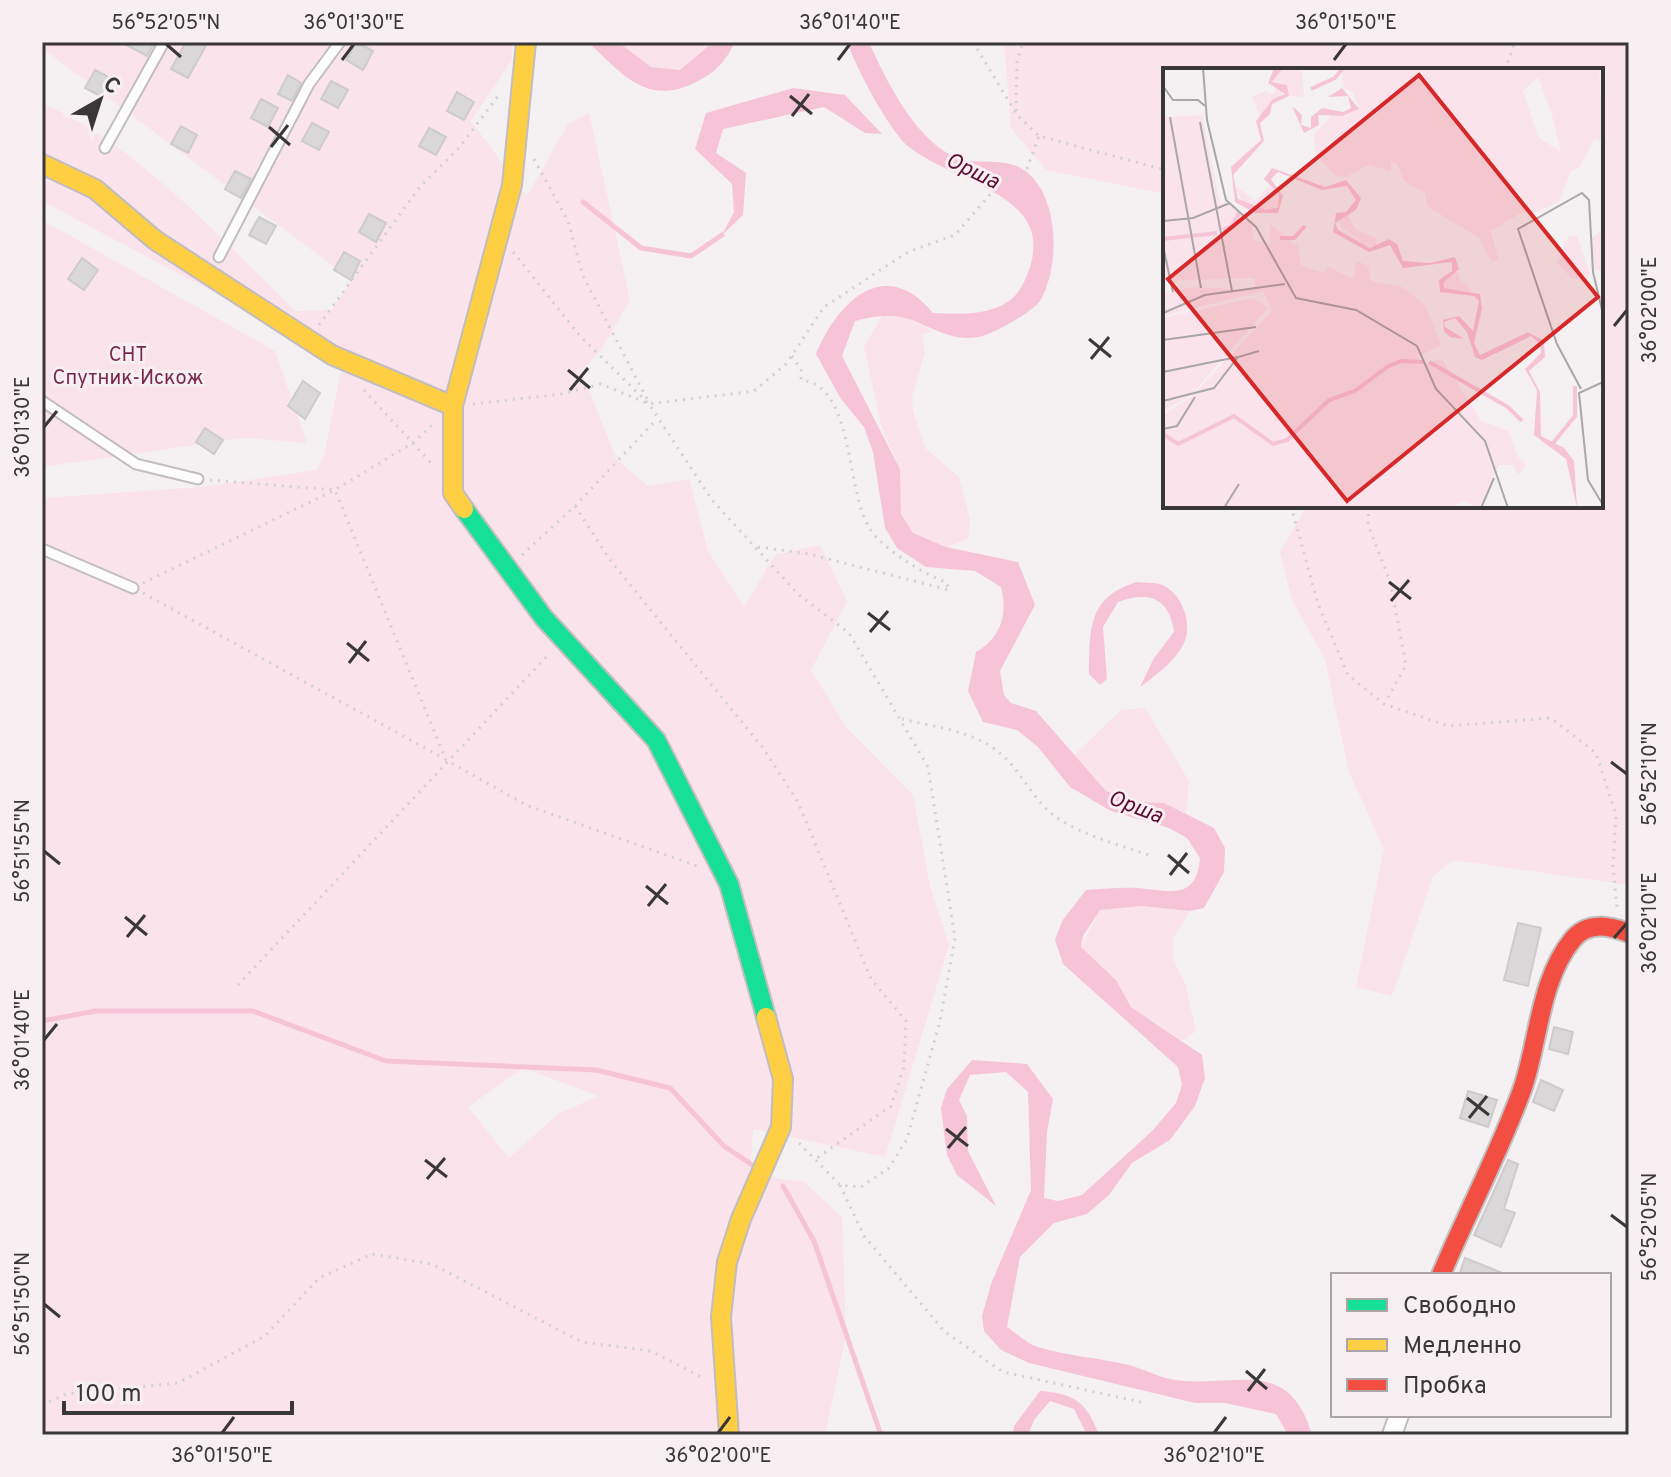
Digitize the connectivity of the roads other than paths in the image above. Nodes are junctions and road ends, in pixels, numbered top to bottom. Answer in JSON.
{"nodes":[{"id":1,"x":164,"y":42,"type":"edge"},
{"id":2,"x":340,"y":42,"type":"edge"},
{"id":3,"x":526,"y":42,"type":"edge"},
{"id":4,"x":105,"y":148,"type":"dead end"},
{"id":5,"x":42,"y":164,"type":"edge"},
{"id":6,"x":219,"y":257,"type":"dead end"},
{"id":7,"x":42,"y":401,"type":"edge"},
{"id":8,"x":453,"y":406,"type":"junction"},
{"id":9,"x":198,"y":479,"type":"road end"},
{"id":10,"x":42,"y":549,"type":"edge"},
{"id":11,"x":133,"y":588,"type":"road end"},
{"id":12,"x":1624,"y":931,"type":"edge"},
{"id":13,"x":1442,"y":1273,"type":"edge"},
{"id":14,"x":729,"y":1435,"type":"edge"}],
"edges":[{"from":1,"to":4,"type":"lane"},
{"from":2,"to":6,"type":"lane"},
{"from":3,"to":8,"type":"street"},
{"from":5,"to":8,"type":"street"},
{"from":7,"to":9,"type":"lane"},
{"from":8,"to":14,"type":"street"},
{"from":10,"to":11,"type":"lane"},
{"from":12,"to":13,"type":"street"}]}
